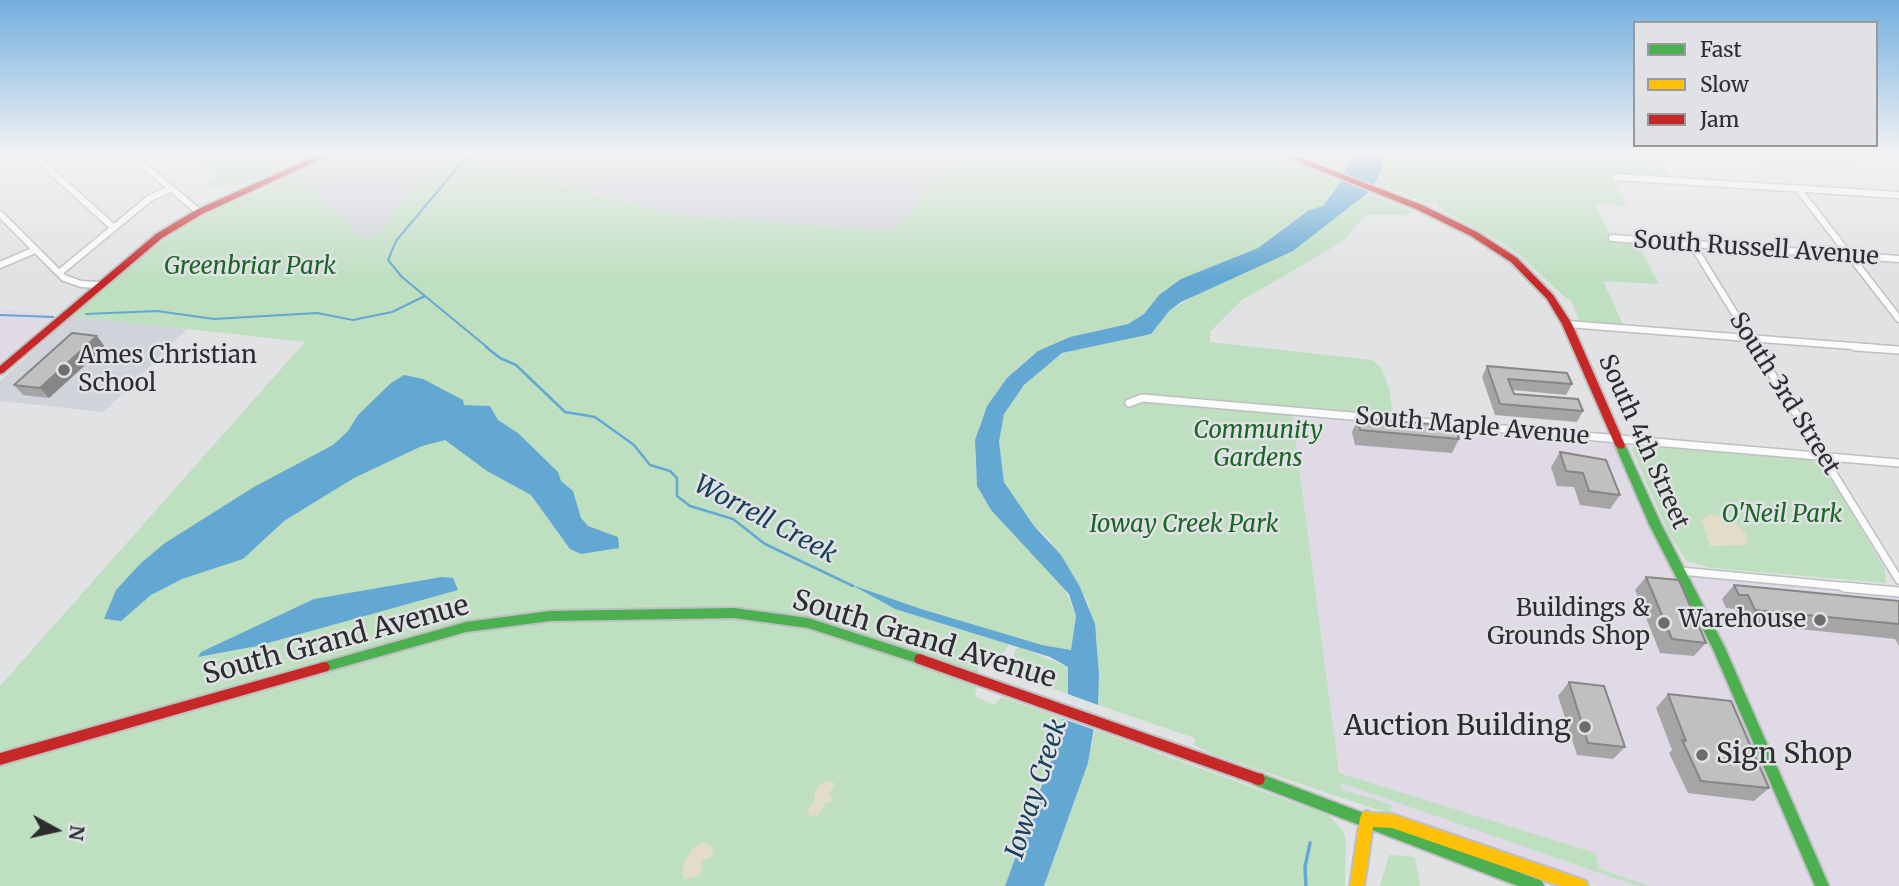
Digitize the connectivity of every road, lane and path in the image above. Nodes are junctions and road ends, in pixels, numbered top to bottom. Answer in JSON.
{"nodes":[{"id":1,"x":78,"y":195,"type":"edge"},
{"id":2,"x":157,"y":195,"type":"edge"},
{"id":3,"x":177,"y":195,"type":"edge"},
{"id":4,"x":236,"y":195,"type":"edge"},
{"id":5,"x":1388,"y":195,"type":"edge"},
{"id":6,"x":1802,"y":195,"type":"edge"},
{"id":7,"x":199,"y":212,"type":"junction"},
{"id":8,"x":0,"y":214,"type":"edge"},
{"id":9,"x":114,"y":228,"type":"junction"},
{"id":10,"x":1612,"y":238,"type":"dead end"},
{"id":11,"x":1692,"y":244,"type":"junction"},
{"id":12,"x":35,"y":250,"type":"junction"},
{"id":13,"x":1849,"y":255,"type":"junction"},
{"id":14,"x":1899,"y":259,"type":"edge"},
{"id":15,"x":0,"y":265,"type":"edge"},
{"id":16,"x":59,"y":274,"type":"junction"},
{"id":17,"x":99,"y":285,"type":"junction"},
{"id":18,"x":1899,"y":319,"type":"edge"},
{"id":19,"x":1567,"y":324,"type":"junction"},
{"id":20,"x":1750,"y":339,"type":"junction"},
{"id":21,"x":1899,"y":350,"type":"edge"},
{"id":22,"x":0,"y":371,"type":"edge"},
{"id":23,"x":1129,"y":403,"type":"dead end"},
{"id":24,"x":1618,"y":439,"type":"junction"},
{"id":25,"x":1823,"y":457,"type":"junction"},
{"id":26,"x":1899,"y":463,"type":"edge"},
{"id":27,"x":1680,"y":571,"type":"junction"},
{"id":28,"x":1899,"y":580,"type":"edge"},
{"id":29,"x":1899,"y":592,"type":"edge"},
{"id":30,"x":0,"y":759,"type":"edge"},
{"id":31,"x":1369,"y":819,"type":"junction"},
{"id":32,"x":1357,"y":886,"type":"edge"},
{"id":33,"x":1537,"y":886,"type":"edge"},
{"id":34,"x":1581,"y":886,"type":"edge"},
{"id":35,"x":1822,"y":886,"type":"edge"}],
"edges":[{"from":1,"to":9,"type":"street"},
{"from":2,"to":9,"type":"street"},
{"from":3,"to":7,"type":"street"},
{"from":4,"to":7,"type":"main road"},
{"from":5,"to":19,"type":"main road","name":"South 4th Street"},
{"from":6,"to":13,"type":"street"},
{"from":7,"to":17,"type":"main road"},
{"from":8,"to":12,"type":"street"},
{"from":9,"to":16,"type":"street"},
{"from":10,"to":11,"type":"street","name":"South Russell Avenue"},
{"from":11,"to":13,"type":"street","name":"South Russell Avenue"},
{"from":11,"to":20,"type":"street","name":"South 3rd Street"},
{"from":12,"to":15,"type":"street"},
{"from":12,"to":16,"type":"street"},
{"from":13,"to":14,"type":"street","name":"South Russell Avenue"},
{"from":13,"to":18,"type":"street"},
{"from":16,"to":17,"type":"street"},
{"from":17,"to":22,"type":"main road"},
{"from":19,"to":20,"type":"street"},
{"from":19,"to":24,"type":"main road","name":"South 4th Street"},
{"from":20,"to":21,"type":"street"},
{"from":20,"to":25,"type":"street","name":"South 3rd Street"},
{"from":23,"to":24,"type":"street","name":"South Maple Avenue"},
{"from":24,"to":25,"type":"street","name":"South Maple Avenue"},
{"from":24,"to":27,"type":"main road","name":"South 4th Street"},
{"from":25,"to":26,"type":"street","name":"South Maple Avenue"},
{"from":25,"to":28,"type":"street","name":"South 3rd Street"},
{"from":27,"to":29,"type":"street"},
{"from":27,"to":35,"type":"main road","name":"South 4th Street"},
{"from":30,"to":31,"type":"main road","name":"South Grand Avenue"},
{"from":31,"to":32,"type":"main road"},
{"from":31,"to":33,"type":"main road","name":"South Grand Avenue"},
{"from":31,"to":34,"type":"main road","name":"South Grand Avenue"}]}
